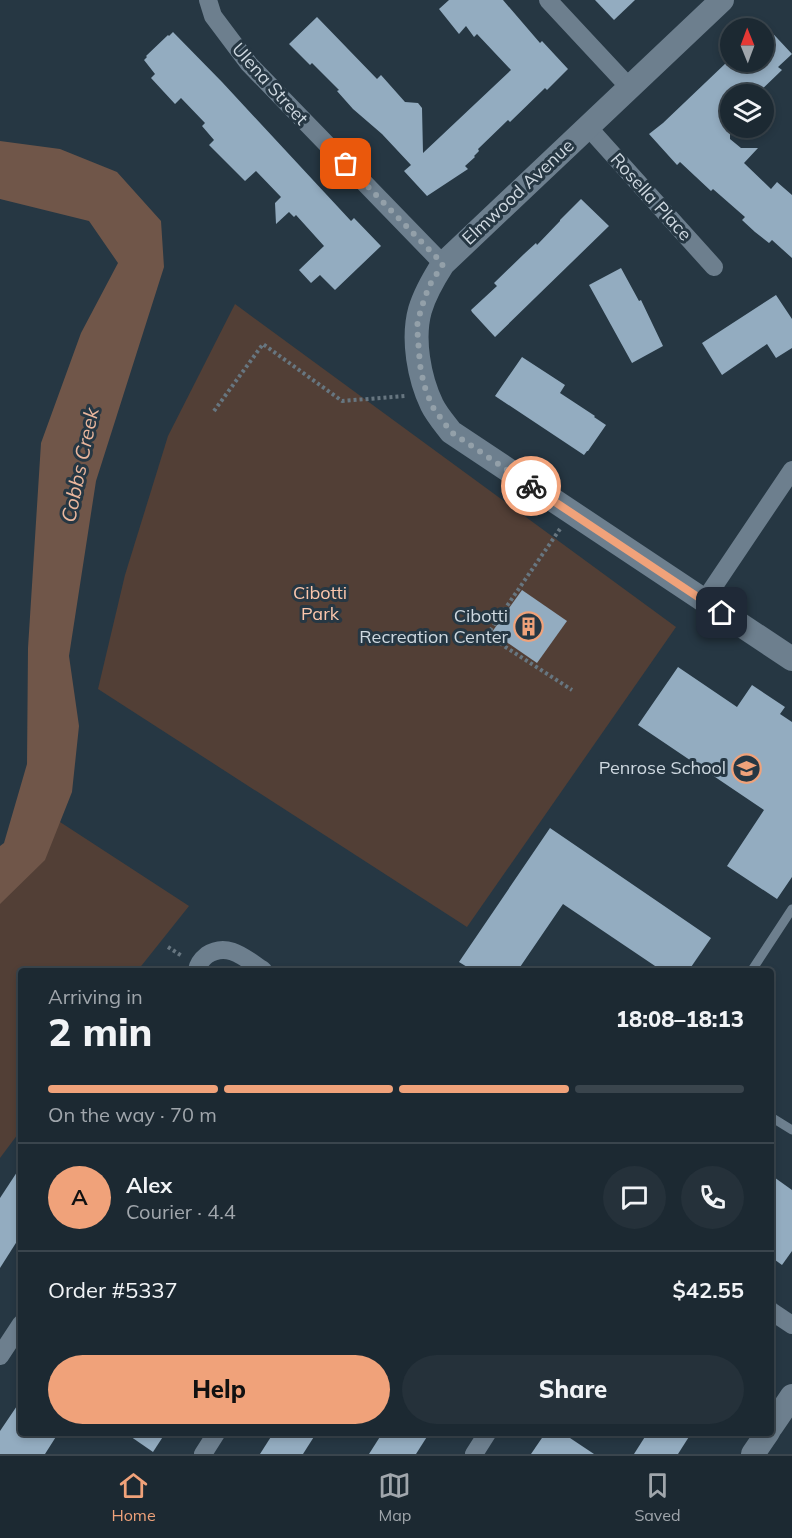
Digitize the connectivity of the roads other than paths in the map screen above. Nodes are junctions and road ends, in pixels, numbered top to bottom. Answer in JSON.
{"nodes":[{"id":1,"x":208,"y":0,"type":"edge"},
{"id":2,"x":548,"y":0,"type":"edge"},
{"id":3,"x":722,"y":0,"type":"edge"},
{"id":4,"x":629,"y":87,"type":"junction"},
{"id":5,"x":588,"y":127,"type":"junction"},
{"id":6,"x":443,"y":264,"type":"junction"},
{"id":7,"x":714,"y":267,"type":"dead end"},
{"id":8,"x":792,"y":470,"type":"edge"},
{"id":9,"x":704,"y":601,"type":"junction"},
{"id":10,"x":792,"y":659,"type":"edge"},
{"id":11,"x":792,"y":909,"type":"edge"},
{"id":12,"x":198,"y":968,"type":"edge"},
{"id":13,"x":257,"y":968,"type":"edge"},
{"id":14,"x":753,"y":968,"type":"edge"},
{"id":15,"x":774,"y":1119,"type":"edge"},
{"id":16,"x":792,"y":1130,"type":"edge"},
{"id":17,"x":774,"y":1313,"type":"edge"},
{"id":18,"x":792,"y":1325,"type":"edge"},
{"id":19,"x":18,"y":1329,"type":"edge"},
{"id":20,"x":0,"y":1356,"type":"edge"},
{"id":21,"x":792,"y":1396,"type":"edge"},
{"id":22,"x":774,"y":1423,"type":"edge"},
{"id":23,"x":214,"y":1436,"type":"edge"},
{"id":24,"x":485,"y":1436,"type":"edge"},
{"id":25,"x":765,"y":1436,"type":"edge"},
{"id":26,"x":203,"y":1454,"type":"edge"},
{"id":27,"x":474,"y":1454,"type":"edge"},
{"id":28,"x":753,"y":1454,"type":"edge"}],
"edges":[{"from":1,"to":6,"type":"street","name":"Ulena Street"},
{"from":2,"to":4,"type":"street"},
{"from":3,"to":4,"type":"street","name":"Elmwood Avenue"},
{"from":4,"to":5,"type":"street","name":"Elmwood Avenue"},
{"from":5,"to":6,"type":"street","name":"Elmwood Avenue"},
{"from":5,"to":7,"type":"street","name":"Rosella Place"},
{"from":6,"to":9,"type":"street","name":"Elmwood Avenue"},
{"from":8,"to":9,"type":"street"},
{"from":9,"to":10,"type":"street","name":"Elmwood Avenue"},
{"from":11,"to":14,"type":"lane"},
{"from":12,"to":13,"type":"street"},
{"from":15,"to":16,"type":"lane"},
{"from":17,"to":18,"type":"street"},
{"from":19,"to":20,"type":"street"},
{"from":21,"to":22,"type":"street"},
{"from":23,"to":26,"type":"street"},
{"from":24,"to":27,"type":"street"},
{"from":25,"to":28,"type":"street"}]}
